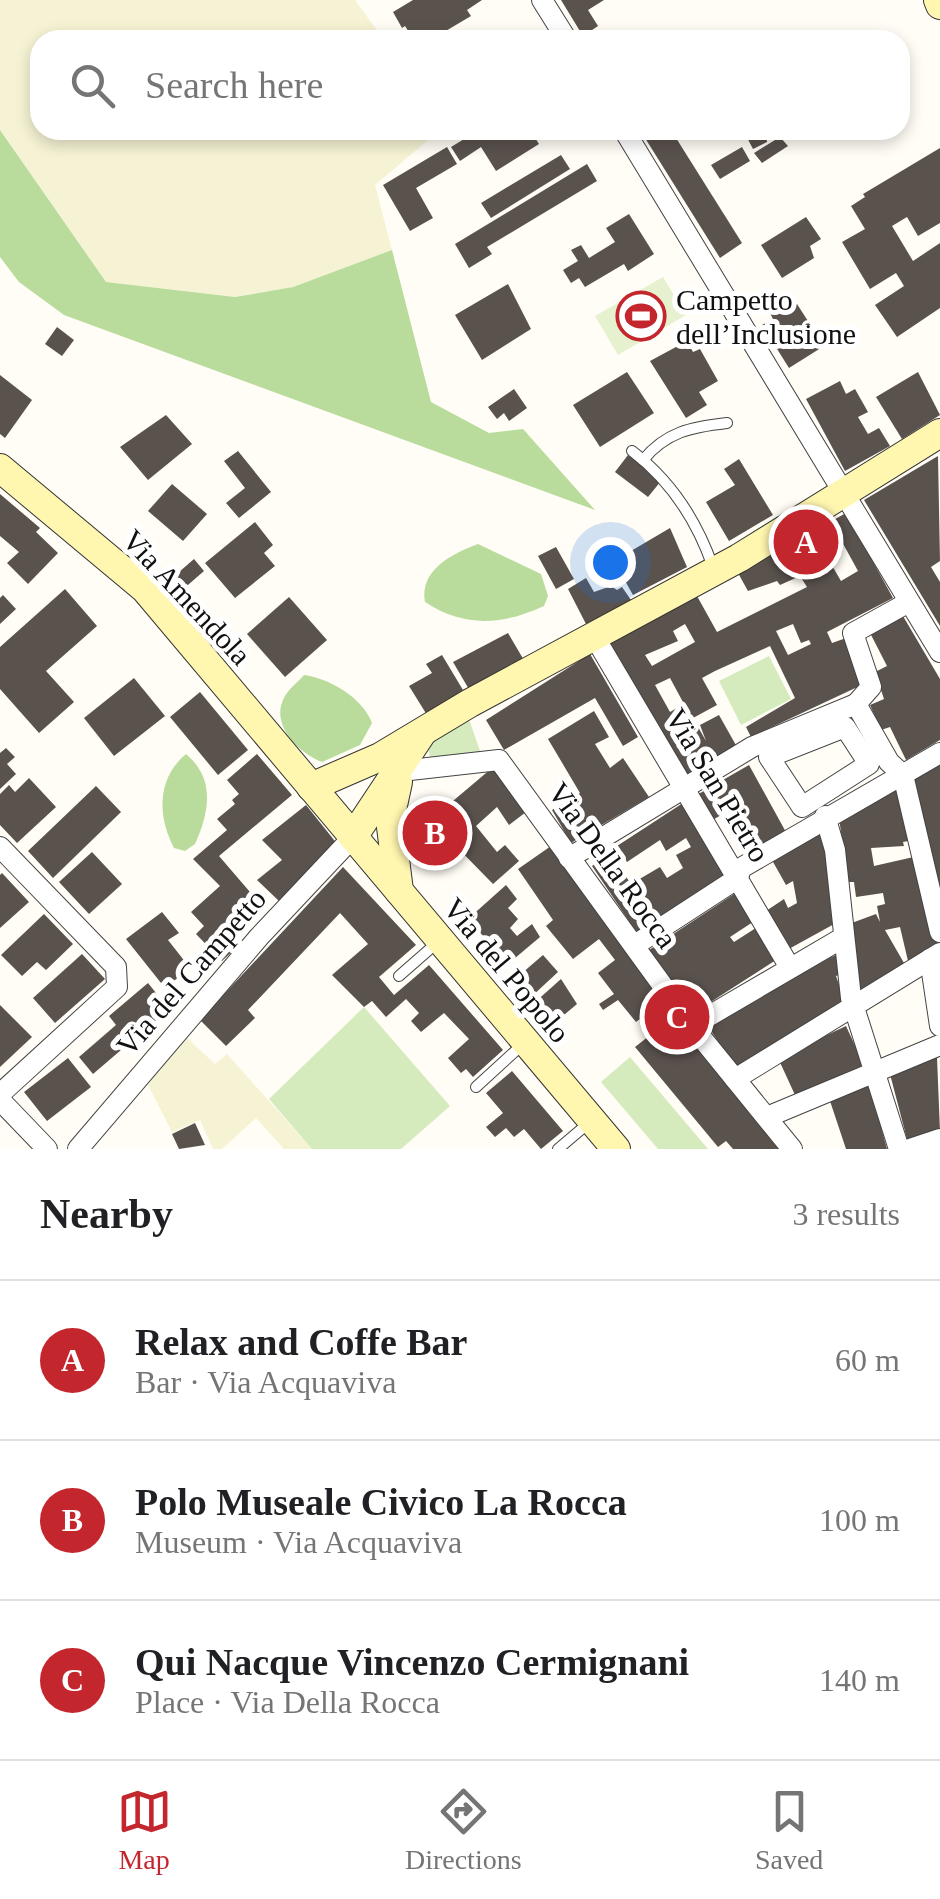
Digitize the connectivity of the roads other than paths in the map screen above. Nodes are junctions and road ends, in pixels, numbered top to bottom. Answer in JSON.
{"nodes":[{"id":1,"x":542,"y":0,"type":"edge"},
{"id":2,"x":561,"y":30,"type":"edge"},
{"id":3,"x":630,"y":140,"type":"edge"},
{"id":4,"x":726,"y":423,"type":"dead end"},
{"id":5,"x":938,"y":439,"type":"edge"},
{"id":6,"x":632,"y":451,"type":"dead end"},
{"id":7,"x":643,"y":460,"type":"junction"},
{"id":8,"x":0,"y":468,"type":"edge"},
{"id":9,"x":844,"y":496,"type":"junction"},
{"id":10,"x":714,"y":572,"type":"junction"},
{"id":11,"x":910,"y":602,"type":"junction"},
{"id":12,"x":594,"y":636,"type":"junction"},
{"id":13,"x":938,"y":645,"type":"edge"},
{"id":14,"x":856,"y":704,"type":"junction"},
{"id":15,"x":761,"y":752,"type":"junction"},
{"id":16,"x":940,"y":754,"type":"edge"},
{"id":17,"x":391,"y":764,"type":"junction"},
{"id":18,"x":903,"y":775,"type":"junction"},
{"id":19,"x":311,"y":787,"type":"junction"},
{"id":20,"x":684,"y":788,"type":"junction"},
{"id":21,"x":334,"y":814,"type":"junction"},
{"id":22,"x":825,"y":816,"type":"junction"},
{"id":23,"x":802,"y":831,"type":"junction"},
{"id":24,"x":353,"y":837,"type":"junction"},
{"id":25,"x":0,"y":847,"type":"edge"},
{"id":26,"x":569,"y":858,"type":"junction"},
{"id":27,"x":738,"y":878,"type":"junction"},
{"id":28,"x":398,"y":891,"type":"junction"},
{"id":29,"x":940,"y":932,"type":"edge"},
{"id":30,"x":844,"y":937,"type":"junction"},
{"id":31,"x":440,"y":940,"type":"junction"},
{"id":32,"x":635,"y":945,"type":"junction"},
{"id":33,"x":935,"y":956,"type":"edge"},
{"id":34,"x":790,"y":966,"type":"junction"},
{"id":35,"x":399,"y":976,"type":"dead end"},
{"id":36,"x":854,"y":1007,"type":"junction"},
{"id":37,"x":692,"y":1026,"type":"junction"},
{"id":38,"x":940,"y":1026,"type":"edge"},
{"id":39,"x":526,"y":1042,"type":"junction"},
{"id":40,"x":940,"y":1045,"type":"edge"},
{"id":41,"x":877,"y":1071,"type":"junction"},
{"id":42,"x":735,"y":1079,"type":"junction"},
{"id":43,"x":476,"y":1086,"type":"dead end"},
{"id":44,"x":0,"y":1097,"type":"edge"},
{"id":45,"x":767,"y":1118,"type":"junction"},
{"id":46,"x":592,"y":1121,"type":"junction"},
{"id":47,"x":940,"y":1139,"type":"edge"},
{"id":48,"x":48,"y":1149,"type":"edge"},
{"id":49,"x":78,"y":1149,"type":"edge"},
{"id":50,"x":558,"y":1149,"type":"edge"},
{"id":51,"x":616,"y":1149,"type":"edge"},
{"id":52,"x":792,"y":1149,"type":"edge"},
{"id":53,"x":898,"y":1149,"type":"edge"},
{"id":54,"x":910,"y":1149,"type":"edge"}],
"edges":[{"from":1,"to":2,"type":"street"},
{"from":3,"to":9,"type":"street"},
{"from":4,"to":7,"type":"lane"},
{"from":5,"to":9,"type":"main road"},
{"from":6,"to":7,"type":"lane"},
{"from":7,"to":10,"type":"lane"},
{"from":8,"to":19,"type":"main road","name":"Via Amendola"},
{"from":9,"to":10,"type":"main road"},
{"from":9,"to":11,"type":"street"},
{"from":10,"to":12,"type":"main road"},
{"from":11,"to":13,"type":"street"},
{"from":11,"to":14,"type":"street"},
{"from":12,"to":17,"type":"main road"},
{"from":12,"to":20,"type":"street","name":"Via San Pietro"},
{"from":14,"to":15,"type":"street"},
{"from":14,"to":18,"type":"street"},
{"from":15,"to":15,"type":"street"},
{"from":15,"to":20,"type":"street"},
{"from":15,"to":23,"type":"street"},
{"from":16,"to":18,"type":"street"},
{"from":17,"to":19,"type":"main road"},
{"from":17,"to":21,"type":"main road"},
{"from":17,"to":24,"type":"main road"},
{"from":17,"to":26,"type":"street","name":"Via Della Rocca"},
{"from":17,"to":28,"type":"main road"},
{"from":18,"to":22,"type":"street"},
{"from":18,"to":29,"type":"street"},
{"from":19,"to":21,"type":"main road","name":"Via del Popolo"},
{"from":20,"to":26,"type":"street"},
{"from":20,"to":27,"type":"street","name":"Via San Pietro"},
{"from":21,"to":24,"type":"main road","name":"Via del Popolo"},
{"from":22,"to":23,"type":"street"},
{"from":22,"to":30,"type":"street"},
{"from":23,"to":27,"type":"street"},
{"from":24,"to":28,"type":"main road","name":"Via del Popolo"},
{"from":24,"to":49,"type":"street","name":"Via del Campetto"},
{"from":25,"to":44,"type":"street"},
{"from":26,"to":32,"type":"street","name":"Via Della Rocca"},
{"from":27,"to":32,"type":"street"},
{"from":27,"to":34,"type":"street","name":"Via San Pietro"},
{"from":28,"to":31,"type":"main road","name":"Via del Popolo"},
{"from":30,"to":34,"type":"street"},
{"from":30,"to":36,"type":"street"},
{"from":31,"to":35,"type":"lane"},
{"from":31,"to":39,"type":"main road","name":"Via del Popolo"},
{"from":32,"to":37,"type":"street","name":"Via Della Rocca"},
{"from":33,"to":36,"type":"street"},
{"from":33,"to":38,"type":"street"},
{"from":34,"to":37,"type":"street"},
{"from":36,"to":41,"type":"street"},
{"from":36,"to":42,"type":"street"},
{"from":37,"to":42,"type":"street","name":"Via Della Rocca"},
{"from":39,"to":43,"type":"lane"},
{"from":39,"to":46,"type":"main road","name":"Via del Popolo"},
{"from":40,"to":41,"type":"street"},
{"from":41,"to":45,"type":"street"},
{"from":41,"to":53,"type":"street"},
{"from":42,"to":45,"type":"street","name":"Via Della Rocca"},
{"from":44,"to":48,"type":"street"},
{"from":45,"to":52,"type":"street","name":"Via Della Rocca"},
{"from":46,"to":50,"type":"lane"},
{"from":46,"to":51,"type":"main road","name":"Via del Popolo"},
{"from":47,"to":54,"type":"street"}]}
